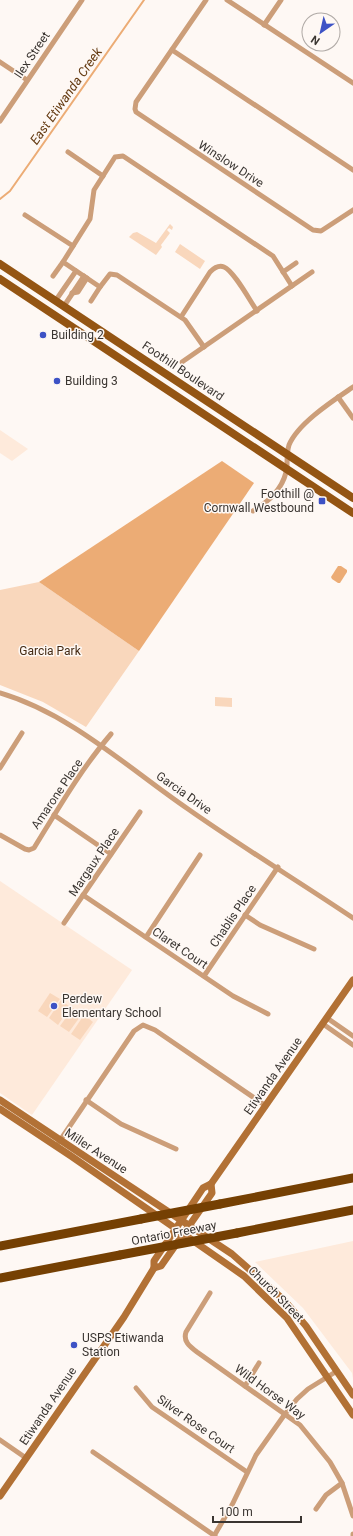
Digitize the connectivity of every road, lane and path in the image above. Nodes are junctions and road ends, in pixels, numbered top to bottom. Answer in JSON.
{"nodes":[{"id":1,"x":82,"y":0,"type":"edge"},
{"id":2,"x":206,"y":0,"type":"edge"},
{"id":3,"x":227,"y":0,"type":"edge"},
{"id":4,"x":281,"y":0,"type":"edge"},
{"id":5,"x":264,"y":24,"type":"junction"},
{"id":6,"x":172,"y":50,"type":"junction"},
{"id":7,"x":0,"y":62,"type":"edge"},
{"id":8,"x":27,"y":80,"type":"junction"},
{"id":9,"x":353,"y":83,"type":"edge"},
{"id":10,"x":0,"y":121,"type":"edge"},
{"id":11,"x":68,"y":152,"type":"dead end"},
{"id":12,"x":353,"y":170,"type":"edge"},
{"id":13,"x":103,"y":176,"type":"junction"},
{"id":14,"x":353,"y":210,"type":"edge"},
{"id":15,"x":25,"y":215,"type":"dead end"},
{"id":16,"x":73,"y":246,"type":"junction"},
{"id":17,"x":62,"y":262,"type":"junction"},
{"id":18,"x":296,"y":263,"type":"dead end"},
{"id":19,"x":0,"y":264,"type":"edge"},
{"id":20,"x":76,"y":271,"type":"junction"},
{"id":21,"x":283,"y":272,"type":"junction"},
{"id":22,"x":312,"y":272,"type":"dead end"},
{"id":23,"x":53,"y":276,"type":"dead end"},
{"id":24,"x":85,"y":277,"type":"junction"},
{"id":25,"x":0,"y":279,"type":"edge"},
{"id":26,"x":292,"y":286,"type":"junction"},
{"id":27,"x":100,"y":287,"type":"junction"},
{"id":28,"x":56,"y":300,"type":"junction"},
{"id":29,"x":91,"y":301,"type":"dead end"},
{"id":30,"x":64,"y":306,"type":"junction"},
{"id":31,"x":257,"y":311,"type":"junction"},
{"id":32,"x":181,"y":317,"type":"junction"},
{"id":33,"x":204,"y":347,"type":"junction"},
{"id":34,"x":182,"y":362,"type":"dead end"},
{"id":35,"x":353,"y":387,"type":"edge"},
{"id":36,"x":338,"y":397,"type":"junction"},
{"id":37,"x":353,"y":418,"type":"edge"},
{"id":38,"x":288,"y":455,"type":"junction"},
{"id":39,"x":286,"y":468,"type":"junction"},
{"id":40,"x":353,"y":498,"type":"edge"},
{"id":41,"x":253,"y":511,"type":"dead end"},
{"id":42,"x":353,"y":513,"type":"edge"},
{"id":43,"x":0,"y":693,"type":"edge"},
{"id":44,"x":22,"y":733,"type":"dead end"},
{"id":45,"x":111,"y":734,"type":"dead end"},
{"id":46,"x":100,"y":747,"type":"junction"},
{"id":47,"x":0,"y":768,"type":"edge"},
{"id":48,"x":140,"y":812,"type":"dead end"},
{"id":49,"x":54,"y":815,"type":"junction"},
{"id":50,"x":0,"y":835,"type":"edge"},
{"id":51,"x":111,"y":854,"type":"junction"},
{"id":52,"x":200,"y":855,"type":"dead end"},
{"id":53,"x":278,"y":868,"type":"junction"},
{"id":54,"x":83,"y":895,"type":"junction"},
{"id":55,"x":245,"y":915,"type":"junction"},
{"id":56,"x":353,"y":918,"type":"edge"},
{"id":57,"x":64,"y":923,"type":"dead end"},
{"id":58,"x":146,"y":937,"type":"junction"},
{"id":59,"x":314,"y":949,"type":"dead end"},
{"id":60,"x":204,"y":976,"type":"junction"},
{"id":61,"x":353,"y":980,"type":"edge"},
{"id":62,"x":268,"y":1014,"type":"dead end"},
{"id":63,"x":325,"y":1021,"type":"junction"},
{"id":64,"x":353,"y":1036,"type":"edge"},
{"id":65,"x":353,"y":1045,"type":"edge"},
{"id":66,"x":0,"y":1100,"type":"edge"},
{"id":67,"x":86,"y":1100,"type":"junction"},
{"id":68,"x":266,"y":1106,"type":"junction"},
{"id":69,"x":0,"y":1109,"type":"edge"},
{"id":70,"x":58,"y":1143,"type":"junction"},
{"id":71,"x":176,"y":1150,"type":"dead end"},
{"id":72,"x":353,"y":1178,"type":"edge"},
{"id":73,"x":211,"y":1184,"type":"junction"},
{"id":74,"x":353,"y":1210,"type":"edge"},
{"id":75,"x":181,"y":1220,"type":"junction"},
{"id":76,"x":189,"y":1226,"type":"junction"},
{"id":77,"x":176,"y":1228,"type":"junction"},
{"id":78,"x":184,"y":1234,"type":"junction"},
{"id":79,"x":0,"y":1246,"type":"edge"},
{"id":80,"x":154,"y":1268,"type":"junction"},
{"id":81,"x":0,"y":1278,"type":"edge"},
{"id":82,"x":210,"y":1293,"type":"dead end"},
{"id":83,"x":259,"y":1363,"type":"dead end"},
{"id":84,"x":337,"y":1371,"type":"junction"},
{"id":85,"x":327,"y":1377,"type":"junction"},
{"id":86,"x":244,"y":1386,"type":"junction"},
{"id":87,"x":136,"y":1388,"type":"dead end"},
{"id":88,"x":353,"y":1395,"type":"edge"},
{"id":89,"x":285,"y":1414,"type":"junction"},
{"id":90,"x":353,"y":1415,"type":"edge"},
{"id":91,"x":0,"y":1440,"type":"edge"},
{"id":92,"x":93,"y":1452,"type":"dead end"},
{"id":93,"x":26,"y":1458,"type":"junction"},
{"id":94,"x":247,"y":1472,"type":"junction"},
{"id":95,"x":342,"y":1483,"type":"junction"},
{"id":96,"x":0,"y":1496,"type":"edge"},
{"id":97,"x":316,"y":1509,"type":"dead end"},
{"id":98,"x":353,"y":1516,"type":"edge"},
{"id":99,"x":214,"y":1536,"type":"edge"}],
"edges":[{"from":1,"to":8,"type":"street","name":"Ilex Street"},
{"from":2,"to":6,"type":"street"},
{"from":3,"to":5,"type":"street"},
{"from":4,"to":5,"type":"street"},
{"from":5,"to":9,"type":"street"},
{"from":6,"to":12,"type":"street"},
{"from":6,"to":14,"type":"street","name":"Winslow Drive"},
{"from":7,"to":8,"type":"street"},
{"from":8,"to":10,"type":"street","name":"Ilex Street"},
{"from":11,"to":13,"type":"street"},
{"from":13,"to":16,"type":"street"},
{"from":13,"to":21,"type":"street"},
{"from":15,"to":16,"type":"street"},
{"from":16,"to":17,"type":"street"},
{"from":17,"to":20,"type":"street"},
{"from":17,"to":23,"type":"street"},
{"from":18,"to":21,"type":"street"},
{"from":19,"to":28,"type":"main road","name":"Foothill Boulevard"},
{"from":20,"to":24,"type":"street"},
{"from":20,"to":28,"type":"street"},
{"from":21,"to":26,"type":"street"},
{"from":22,"to":26,"type":"street"},
{"from":24,"to":27,"type":"street"},
{"from":24,"to":30,"type":"street"},
{"from":25,"to":39,"type":"main road","name":"Foothill Boulevard"},
{"from":26,"to":31,"type":"street"},
{"from":27,"to":29,"type":"street"},
{"from":27,"to":32,"type":"street"},
{"from":28,"to":30,"type":"main road","name":"Foothill Boulevard"},
{"from":30,"to":38,"type":"main road","name":"Foothill Boulevard"},
{"from":31,"to":32,"type":"street"},
{"from":31,"to":33,"type":"street"},
{"from":32,"to":33,"type":"street"},
{"from":33,"to":34,"type":"street"},
{"from":35,"to":36,"type":"street"},
{"from":36,"to":37,"type":"street"},
{"from":36,"to":38,"type":"street"},
{"from":38,"to":39,"type":"street"},
{"from":38,"to":40,"type":"main road","name":"Foothill Boulevard"},
{"from":39,"to":41,"type":"street"},
{"from":39,"to":42,"type":"main road","name":"Foothill Boulevard"},
{"from":43,"to":46,"type":"street","name":"Garcia Drive"},
{"from":44,"to":47,"type":"street"},
{"from":45,"to":46,"type":"street","name":"Amarone Place"},
{"from":46,"to":49,"type":"street","name":"Amarone Place"},
{"from":46,"to":53,"type":"street","name":"Garcia Drive"},
{"from":48,"to":51,"type":"street","name":"Margaux Place"},
{"from":49,"to":50,"type":"street","name":"Amarone Place"},
{"from":49,"to":51,"type":"street"},
{"from":51,"to":54,"type":"street","name":"Margaux Place"},
{"from":52,"to":58,"type":"street"},
{"from":53,"to":55,"type":"street","name":"Chablis Place"},
{"from":53,"to":56,"type":"street","name":"Garcia Drive"},
{"from":54,"to":57,"type":"street","name":"Margaux Place"},
{"from":54,"to":58,"type":"street","name":"Claret Court"},
{"from":55,"to":59,"type":"street"},
{"from":55,"to":60,"type":"street","name":"Chablis Place"},
{"from":58,"to":60,"type":"street","name":"Claret Court"},
{"from":60,"to":62,"type":"street","name":"Claret Court"},
{"from":61,"to":63,"type":"main road","name":"Etiwanda Avenue"},
{"from":63,"to":64,"type":"street"},
{"from":63,"to":65,"type":"street"},
{"from":63,"to":68,"type":"main road","name":"Etiwanda Avenue"},
{"from":66,"to":70,"type":"main road","name":"Miller Avenue"},
{"from":67,"to":68,"type":"street"},
{"from":67,"to":70,"type":"street"},
{"from":67,"to":71,"type":"street"},
{"from":68,"to":73,"type":"main road","name":"Etiwanda Avenue"},
{"from":69,"to":70,"type":"main road","name":"Miller Avenue"},
{"from":70,"to":75,"type":"main road","name":"Miller Avenue"},
{"from":70,"to":77,"type":"main road","name":"Miller Avenue"},
{"from":72,"to":79,"type":"highway","name":"Ontario Freeway","bridge":true},
{"from":73,"to":75,"type":"main road","name":"Etiwanda Avenue"},
{"from":73,"to":76,"type":"main road","name":"Etiwanda Avenue"},
{"from":74,"to":81,"type":"highway","name":"Ontario Freeway","bridge":true},
{"from":75,"to":76,"type":"main road","name":"Church Street"},
{"from":75,"to":77,"type":"main road","name":"Etiwanda Avenue"},
{"from":76,"to":78,"type":"main road","name":"Etiwanda Avenue"},
{"from":76,"to":84,"type":"main road","name":"Church Street"},
{"from":77,"to":78,"type":"main road","name":"Church Street"},
{"from":77,"to":80,"type":"main road","name":"Etiwanda Avenue"},
{"from":78,"to":80,"type":"main road","name":"Etiwanda Avenue"},
{"from":78,"to":85,"type":"main road","name":"Church Street"},
{"from":80,"to":93,"type":"main road","name":"Etiwanda Avenue"},
{"from":82,"to":86,"type":"street","name":"Wild Horse Way"},
{"from":83,"to":86,"type":"street"},
{"from":84,"to":85,"type":"street"},
{"from":84,"to":88,"type":"main road","name":"Church Street"},
{"from":85,"to":89,"type":"street"},
{"from":85,"to":90,"type":"main road","name":"Church Street"},
{"from":86,"to":89,"type":"street","name":"Wild Horse Way"},
{"from":87,"to":94,"type":"street","name":"Silver Rose Court"},
{"from":89,"to":94,"type":"street"},
{"from":89,"to":95,"type":"street","name":"Wild Horse Way"},
{"from":91,"to":93,"type":"street"},
{"from":92,"to":99,"type":"street"},
{"from":93,"to":96,"type":"main road","name":"Etiwanda Avenue"},
{"from":94,"to":99,"type":"street"},
{"from":95,"to":97,"type":"street"},
{"from":95,"to":98,"type":"street","name":"Wild Horse Way"}]}
